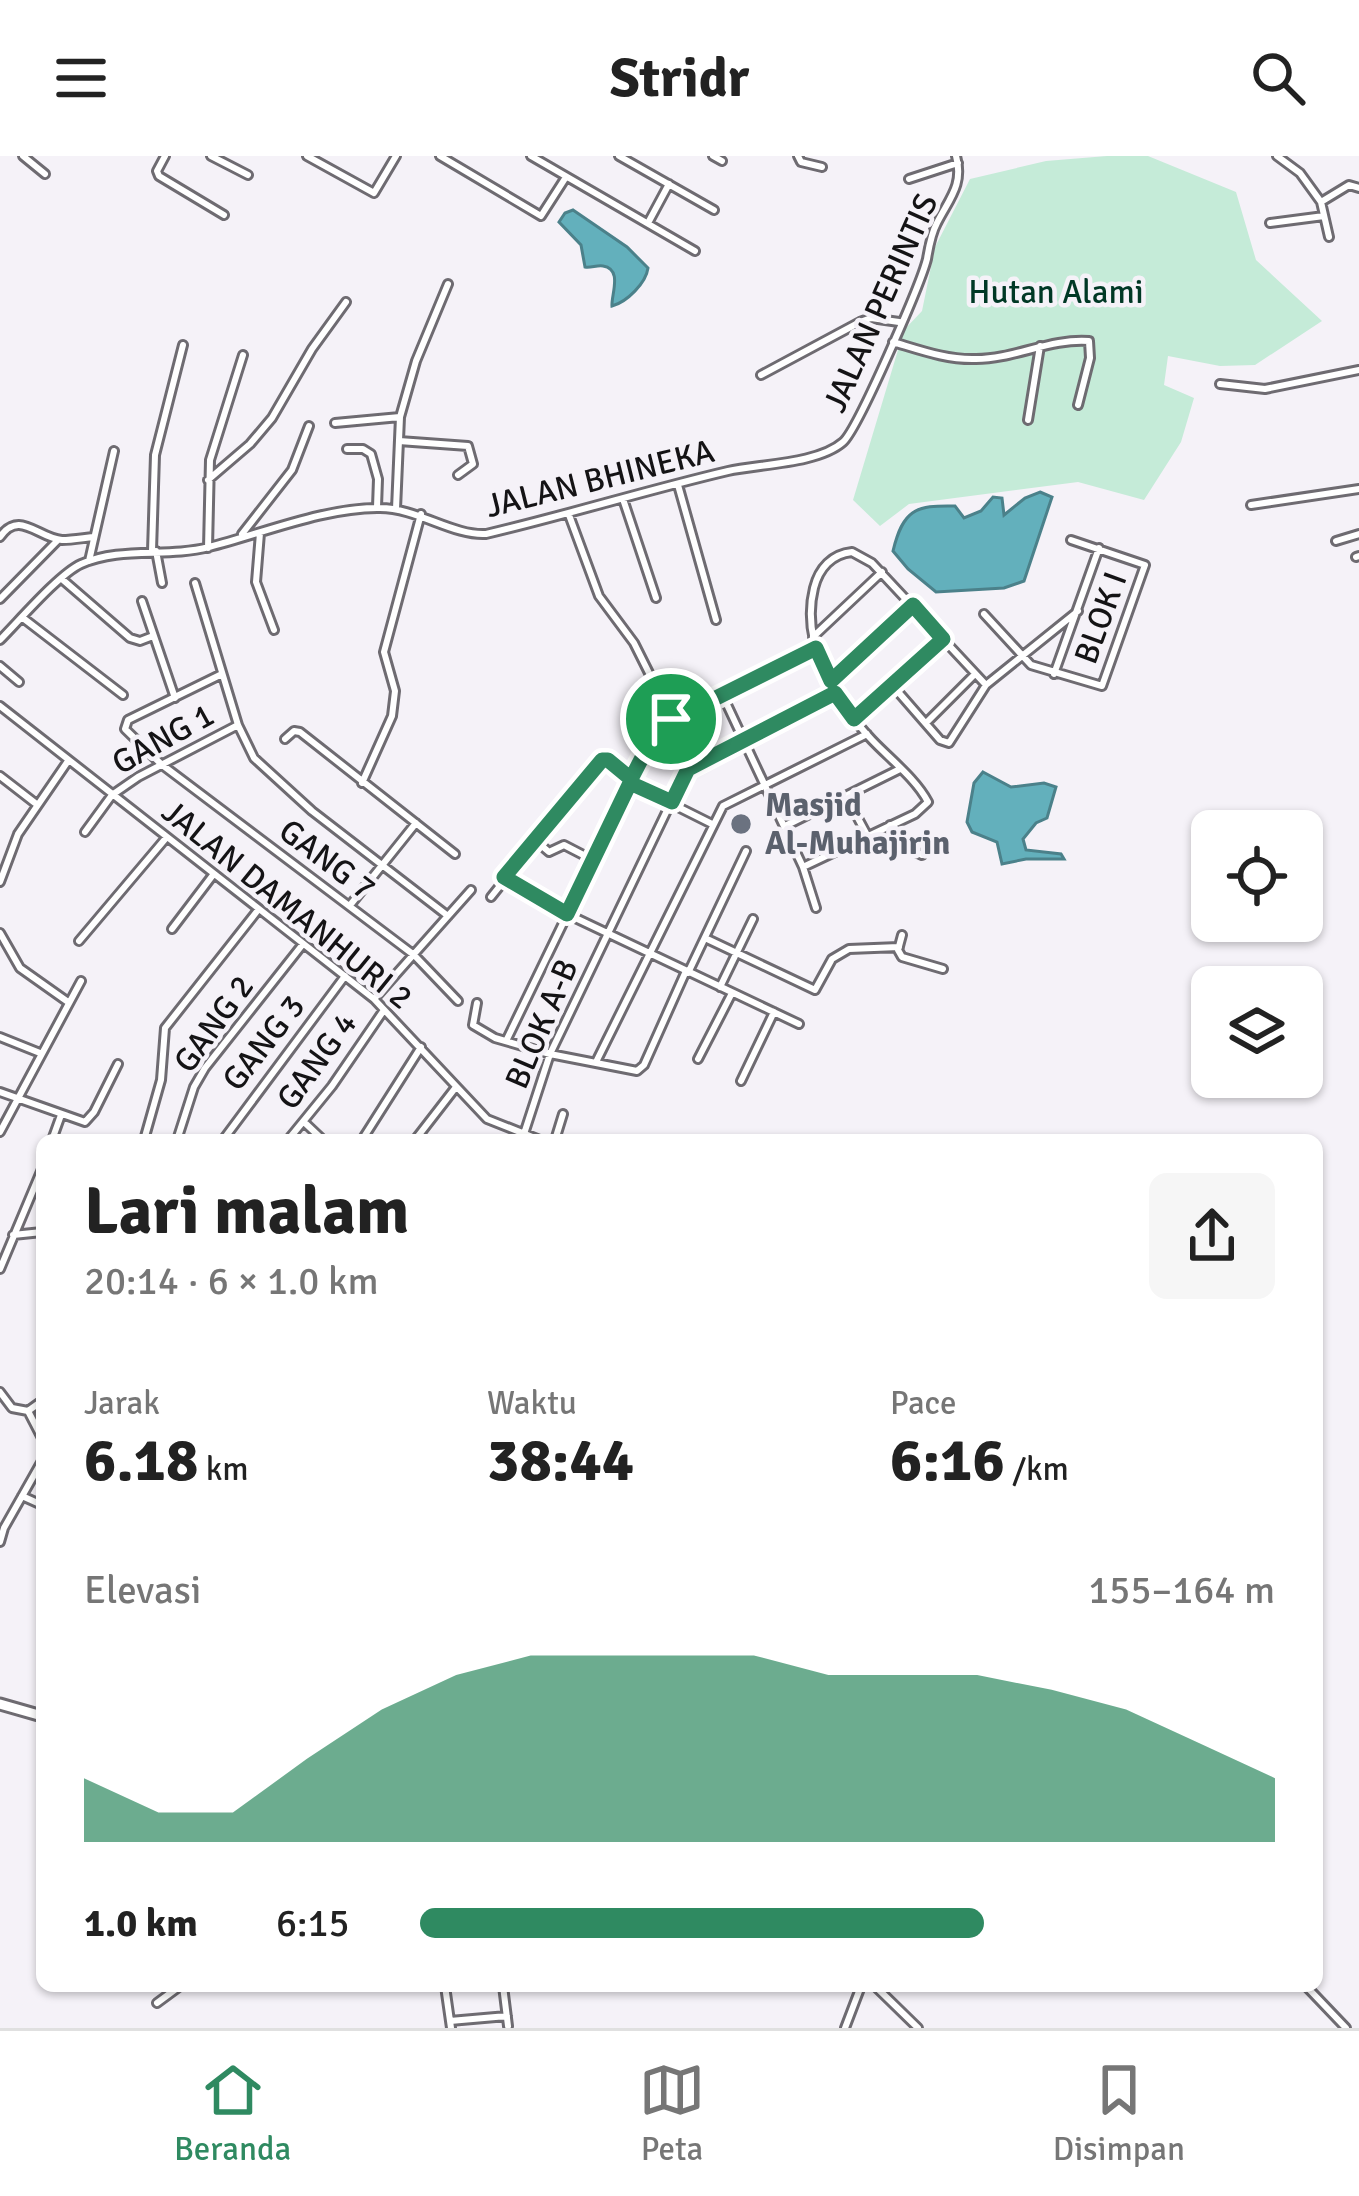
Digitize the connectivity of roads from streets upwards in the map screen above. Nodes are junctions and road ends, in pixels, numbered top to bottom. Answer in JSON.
{"nodes":[{"id":1,"x":23,"y":156,"type":"edge"},
{"id":2,"x":165,"y":156,"type":"edge"},
{"id":3,"x":211,"y":156,"type":"edge"},
{"id":4,"x":308,"y":156,"type":"edge"},
{"id":5,"x":396,"y":156,"type":"edge"},
{"id":6,"x":440,"y":156,"type":"edge"},
{"id":7,"x":532,"y":156,"type":"edge"},
{"id":8,"x":619,"y":156,"type":"edge"},
{"id":9,"x":713,"y":156,"type":"edge"},
{"id":10,"x":798,"y":156,"type":"edge"},
{"id":11,"x":1277,"y":156,"type":"edge"},
{"id":12,"x":957,"y":159,"type":"edge"},
{"id":13,"x":722,"y":161,"type":"dead end"},
{"id":14,"x":822,"y":166,"type":"dead end"},
{"id":15,"x":45,"y":174,"type":"dead end"},
{"id":16,"x":248,"y":175,"type":"dead end"},
{"id":17,"x":566,"y":177,"type":"junction"},
{"id":18,"x":909,"y":178,"type":"dead end"},
{"id":19,"x":669,"y":184,"type":"junction"},
{"id":20,"x":1359,"y":188,"type":"edge"},
{"id":21,"x":1321,"y":202,"type":"junction"},
{"id":22,"x":713,"y":210,"type":"dead end"},
{"id":23,"x":224,"y":215,"type":"dead end"},
{"id":24,"x":1324,"y":216,"type":"junction"},
{"id":25,"x":648,"y":223,"type":"junction"},
{"id":26,"x":1270,"y":223,"type":"dead end"},
{"id":27,"x":1329,"y":237,"type":"dead end"},
{"id":28,"x":695,"y":251,"type":"dead end"},
{"id":29,"x":448,"y":284,"type":"dead end"},
{"id":30,"x":346,"y":302,"type":"dead end"},
{"id":31,"x":900,"y":322,"type":"junction"},
{"id":32,"x":892,"y":341,"type":"junction"},
{"id":33,"x":183,"y":345,"type":"dead end"},
{"id":34,"x":1040,"y":346,"type":"junction"},
{"id":35,"x":243,"y":355,"type":"dead end"},
{"id":36,"x":1359,"y":370,"type":"edge"},
{"id":37,"x":761,"y":375,"type":"dead end"},
{"id":38,"x":1220,"y":385,"type":"dead end"},
{"id":39,"x":1078,"y":404,"type":"dead end"},
{"id":40,"x":400,"y":417,"type":"junction"},
{"id":41,"x":1028,"y":420,"type":"dead end"},
{"id":42,"x":335,"y":423,"type":"dead end"},
{"id":43,"x":309,"y":426,"type":"dead end"},
{"id":44,"x":399,"y":441,"type":"junction"},
{"id":45,"x":346,"y":448,"type":"dead end"},
{"id":46,"x":114,"y":451,"type":"dead end"},
{"id":47,"x":820,"y":454,"type":"joint"},
{"id":48,"x":458,"y":475,"type":"dead end"},
{"id":49,"x":208,"y":479,"type":"junction"},
{"id":50,"x":678,"y":485,"type":"junction"},
{"id":51,"x":1359,"y":489,"type":"edge"},
{"id":52,"x":623,"y":500,"type":"junction"},
{"id":53,"x":1250,"y":505,"type":"dead end"},
{"id":54,"x":377,"y":507,"type":"junction"},
{"id":55,"x":396,"y":509,"type":"junction"},
{"id":56,"x":421,"y":514,"type":"junction"},
{"id":57,"x":569,"y":515,"type":"junction"},
{"id":58,"x":260,"y":533,"type":"junction"},
{"id":59,"x":1359,"y":534,"type":"edge"},
{"id":60,"x":240,"y":536,"type":"junction"},
{"id":61,"x":0,"y":537,"type":"edge"},
{"id":62,"x":93,"y":537,"type":"junction"},
{"id":63,"x":58,"y":540,"type":"junction"},
{"id":64,"x":1071,"y":540,"type":"dead end"},
{"id":65,"x":1336,"y":541,"type":"dead end"},
{"id":66,"x":208,"y":548,"type":"junction"},
{"id":67,"x":1099,"y":548,"type":"junction"},
{"id":68,"x":154,"y":551,"type":"junction"},
{"id":69,"x":89,"y":561,"type":"junction"},
{"id":70,"x":882,"y":572,"type":"junction"},
{"id":71,"x":63,"y":580,"type":"junction"},
{"id":72,"x":162,"y":583,"type":"dead end"},
{"id":73,"x":195,"y":584,"type":"dead end"},
{"id":74,"x":656,"y":598,"type":"dead end"},
{"id":75,"x":0,"y":599,"type":"edge"},
{"id":76,"x":142,"y":601,"type":"dead end"},
{"id":77,"x":913,"y":605,"type":"junction"},
{"id":78,"x":1078,"y":610,"type":"junction"},
{"id":79,"x":983,"y":614,"type":"dead end"},
{"id":80,"x":23,"y":618,"type":"junction"},
{"id":81,"x":716,"y":620,"type":"dead end"},
{"id":82,"x":274,"y":630,"type":"dead end"},
{"id":83,"x":153,"y":637,"type":"junction"},
{"id":84,"x":813,"y":638,"type":"junction"},
{"id":85,"x":943,"y":639,"type":"junction"},
{"id":86,"x":0,"y":640,"type":"edge"},
{"id":87,"x":816,"y":648,"type":"junction"},
{"id":88,"x":1018,"y":656,"type":"junction"},
{"id":89,"x":0,"y":666,"type":"edge"},
{"id":90,"x":222,"y":674,"type":"junction"},
{"id":91,"x":1054,"y":674,"type":"junction"},
{"id":92,"x":974,"y":675,"type":"junction"},
{"id":93,"x":831,"y":681,"type":"junction"},
{"id":94,"x":20,"y":682,"type":"dead end"},
{"id":95,"x":986,"y":685,"type":"junction"},
{"id":96,"x":893,"y":686,"type":"junction"},
{"id":97,"x":835,"y":693,"type":"junction"},
{"id":98,"x":722,"y":694,"type":"junction"},
{"id":99,"x":123,"y":695,"type":"dead end"},
{"id":100,"x":175,"y":698,"type":"junction"},
{"id":101,"x":0,"y":706,"type":"edge"},
{"id":102,"x":671,"y":719,"type":"junction"},
{"id":103,"x":854,"y":719,"type":"junction"},
{"id":104,"x":926,"y":723,"type":"junction"},
{"id":105,"x":238,"y":725,"type":"junction"},
{"id":106,"x":658,"y":727,"type":"junction"},
{"id":107,"x":867,"y":734,"type":"junction"},
{"id":108,"x":286,"y":739,"type":"dead end"},
{"id":109,"x":743,"y":743,"type":"junction"},
{"id":110,"x":643,"y":752,"type":"junction"},
{"id":111,"x":68,"y":761,"type":"junction"},
{"id":112,"x":161,"y":764,"type":"junction"},
{"id":113,"x":901,"y":769,"type":"junction"},
{"id":114,"x":0,"y":776,"type":"edge"},
{"id":115,"x":630,"y":781,"type":"junction"},
{"id":116,"x":362,"y":783,"type":"junction"},
{"id":117,"x":765,"y":785,"type":"junction"},
{"id":118,"x":112,"y":795,"type":"junction"},
{"id":119,"x":846,"y":795,"type":"junction"},
{"id":120,"x":672,"y":802,"type":"junction"},
{"id":121,"x":36,"y":804,"type":"junction"},
{"id":122,"x":416,"y":823,"type":"junction"},
{"id":123,"x":712,"y":824,"type":"junction"},
{"id":124,"x":890,"y":825,"type":"junction"},
{"id":125,"x":785,"y":826,"type":"junction"},
{"id":126,"x":85,"y":832,"type":"dead end"},
{"id":127,"x":867,"y":836,"type":"junction"},
{"id":128,"x":166,"y":838,"type":"junction"},
{"id":129,"x":535,"y":840,"type":"junction"},
{"id":130,"x":746,"y":851,"type":"dead end"},
{"id":131,"x":455,"y":854,"type":"dead end"},
{"id":132,"x":922,"y":855,"type":"dead end"},
{"id":133,"x":593,"y":860,"type":"junction"},
{"id":134,"x":384,"y":865,"type":"junction"},
{"id":135,"x":803,"y":867,"type":"junction"},
{"id":136,"x":213,"y":874,"type":"junction"},
{"id":137,"x":504,"y":877,"type":"junction"},
{"id":138,"x":0,"y":882,"type":"edge"},
{"id":139,"x":471,"y":890,"type":"dead end"},
{"id":140,"x":491,"y":897,"type":"dead end"},
{"id":141,"x":350,"y":905,"type":"junction"},
{"id":142,"x":817,"y":908,"type":"dead end"},
{"id":143,"x":258,"y":910,"type":"junction"},
{"id":144,"x":567,"y":914,"type":"junction"},
{"id":145,"x":448,"y":916,"type":"junction"},
{"id":146,"x":752,"y":919,"type":"dead end"},
{"id":147,"x":172,"y":929,"type":"dead end"},
{"id":148,"x":0,"y":933,"type":"edge"},
{"id":149,"x":609,"y":934,"type":"junction"},
{"id":150,"x":902,"y":934,"type":"dead end"},
{"id":151,"x":705,"y":938,"type":"junction"},
{"id":152,"x":79,"y":941,"type":"dead end"},
{"id":153,"x":303,"y":944,"type":"junction"},
{"id":154,"x":898,"y":946,"type":"junction"},
{"id":155,"x":650,"y":953,"type":"junction"},
{"id":156,"x":736,"y":953,"type":"junction"},
{"id":157,"x":414,"y":955,"type":"junction"},
{"id":158,"x":943,"y":969,"type":"dead end"},
{"id":159,"x":687,"y":972,"type":"junction"},
{"id":160,"x":345,"y":976,"type":"junction"},
{"id":161,"x":80,"y":981,"type":"dead end"},
{"id":162,"x":720,"y":987,"type":"junction"},
{"id":163,"x":732,"y":993,"type":"junction"},
{"id":164,"x":374,"y":999,"type":"junction"},
{"id":165,"x":458,"y":1001,"type":"dead end"},
{"id":166,"x":68,"y":1002,"type":"junction"},
{"id":167,"x":477,"y":1003,"type":"dead end"},
{"id":168,"x":384,"y":1010,"type":"junction"},
{"id":169,"x":774,"y":1012,"type":"junction"},
{"id":170,"x":799,"y":1024,"type":"dead end"},
{"id":171,"x":0,"y":1037,"type":"edge"},
{"id":172,"x":507,"y":1039,"type":"junction"},
{"id":173,"x":421,"y":1046,"type":"junction"},
{"id":174,"x":40,"y":1053,"type":"junction"},
{"id":175,"x":550,"y":1054,"type":"junction"},
{"id":176,"x":698,"y":1059,"type":"dead end"},
{"id":177,"x":596,"y":1062,"type":"junction"},
{"id":178,"x":118,"y":1064,"type":"dead end"},
{"id":179,"x":741,"y":1081,"type":"dead end"},
{"id":180,"x":456,"y":1087,"type":"junction"},
{"id":181,"x":0,"y":1093,"type":"edge"},
{"id":182,"x":16,"y":1098,"type":"junction"},
{"id":183,"x":563,"y":1114,"type":"dead end"},
{"id":184,"x":61,"y":1115,"type":"junction"},
{"id":185,"x":304,"y":1121,"type":"junction"},
{"id":186,"x":0,"y":1132,"type":"edge"},
{"id":187,"x":54,"y":1134,"type":"edge"},
{"id":188,"x":146,"y":1134,"type":"edge"},
{"id":189,"x":179,"y":1134,"type":"edge"},
{"id":190,"x":227,"y":1134,"type":"edge"},
{"id":191,"x":292,"y":1134,"type":"edge"},
{"id":192,"x":317,"y":1134,"type":"edge"},
{"id":193,"x":366,"y":1134,"type":"edge"},
{"id":194,"x":420,"y":1134,"type":"edge"},
{"id":195,"x":515,"y":1134,"type":"edge"},
{"id":196,"x":523,"y":1134,"type":"edge"},
{"id":197,"x":557,"y":1134,"type":"edge"},
{"id":198,"x":36,"y":1183,"type":"edge"},
{"id":199,"x":36,"y":1233,"type":"edge"},
{"id":200,"x":13,"y":1235,"type":"junction"},
{"id":201,"x":0,"y":1269,"type":"edge"},
{"id":202,"x":0,"y":1392,"type":"edge"},
{"id":203,"x":36,"y":1405,"type":"edge"},
{"id":204,"x":28,"y":1411,"type":"junction"},
{"id":205,"x":36,"y":1426,"type":"edge"},
{"id":206,"x":36,"y":1472,"type":"edge"},
{"id":207,"x":22,"y":1496,"type":"junction"},
{"id":208,"x":36,"y":1502,"type":"edge"},
{"id":209,"x":0,"y":1542,"type":"edge"},
{"id":210,"x":0,"y":1704,"type":"edge"},
{"id":211,"x":36,"y":1714,"type":"edge"},
{"id":212,"x":172,"y":1992,"type":"edge"},
{"id":213,"x":446,"y":1992,"type":"edge"},
{"id":214,"x":504,"y":1992,"type":"edge"},
{"id":215,"x":859,"y":1992,"type":"edge"},
{"id":216,"x":882,"y":1992,"type":"edge"},
{"id":217,"x":1312,"y":1992,"type":"edge"},
{"id":218,"x":158,"y":2003,"type":"dead end"},
{"id":219,"x":507,"y":2015,"type":"junction"},
{"id":220,"x":451,"y":2024,"type":"edge"},
{"id":221,"x":508,"y":2026,"type":"edge"},
{"id":222,"x":845,"y":2028,"type":"edge"},
{"id":223,"x":918,"y":2028,"type":"edge"},
{"id":224,"x":1346,"y":2028,"type":"edge"}],
"edges":[{"from":1,"to":15,"type":"street"},
{"from":2,"to":23,"type":"street"},
{"from":3,"to":16,"type":"street"},
{"from":4,"to":5,"type":"street"},
{"from":6,"to":17,"type":"street"},
{"from":7,"to":17,"type":"street"},
{"from":8,"to":19,"type":"street"},
{"from":9,"to":13,"type":"street"},
{"from":10,"to":14,"type":"street"},
{"from":11,"to":21,"type":"street"},
{"from":12,"to":18,"type":"street"},
{"from":12,"to":31,"type":"street","name":"JALAN PERINTIS"},
{"from":17,"to":25,"type":"street"},
{"from":19,"to":22,"type":"street"},
{"from":19,"to":25,"type":"street"},
{"from":20,"to":21,"type":"street"},
{"from":21,"to":24,"type":"street"},
{"from":24,"to":26,"type":"street"},
{"from":24,"to":27,"type":"street"},
{"from":25,"to":28,"type":"street"},
{"from":29,"to":40,"type":"street"},
{"from":30,"to":49,"type":"street"},
{"from":31,"to":32,"type":"street","name":"JALAN PERINTIS"},
{"from":31,"to":37,"type":"street"},
{"from":32,"to":34,"type":"street"},
{"from":32,"to":47,"type":"street","name":"JALAN PERINTIS"},
{"from":33,"to":68,"type":"street"},
{"from":34,"to":39,"type":"street"},
{"from":34,"to":41,"type":"street"},
{"from":35,"to":49,"type":"street"},
{"from":36,"to":38,"type":"street"},
{"from":40,"to":42,"type":"street"},
{"from":40,"to":44,"type":"street"},
{"from":43,"to":60,"type":"street"},
{"from":44,"to":48,"type":"street"},
{"from":44,"to":55,"type":"street"},
{"from":45,"to":54,"type":"street"},
{"from":46,"to":62,"type":"street"},
{"from":47,"to":50,"type":"street","name":"JALAN BHINEKA"},
{"from":49,"to":66,"type":"street"},
{"from":50,"to":52,"type":"street","name":"JALAN BHINEKA"},
{"from":50,"to":81,"type":"street"},
{"from":51,"to":53,"type":"street"},
{"from":52,"to":57,"type":"street","name":"JALAN BHINEKA"},
{"from":52,"to":74,"type":"street"},
{"from":54,"to":55,"type":"street","name":"JALAN BHINEKA"},
{"from":54,"to":58,"type":"street","name":"JALAN BHINEKA"},
{"from":55,"to":56,"type":"street","name":"JALAN BHINEKA"},
{"from":56,"to":57,"type":"street","name":"JALAN BHINEKA"},
{"from":56,"to":116,"type":"street"},
{"from":57,"to":102,"type":"street"},
{"from":58,"to":60,"type":"street","name":"JALAN BHINEKA"},
{"from":58,"to":82,"type":"street"},
{"from":59,"to":65,"type":"street"},
{"from":60,"to":66,"type":"street","name":"JALAN BHINEKA"},
{"from":61,"to":63,"type":"street"},
{"from":62,"to":63,"type":"street"},
{"from":62,"to":69,"type":"street"},
{"from":63,"to":75,"type":"street"},
{"from":64,"to":67,"type":"street","name":"BLOK I"},
{"from":66,"to":68,"type":"street","name":"JALAN BHINEKA"},
{"from":67,"to":78,"type":"street","name":"BLOK I"},
{"from":67,"to":91,"type":"street","name":"BLOK I"},
{"from":68,"to":69,"type":"street","name":"JALAN BHINEKA"},
{"from":68,"to":72,"type":"street"},
{"from":69,"to":71,"type":"street","name":"JALAN BHINEKA"},
{"from":70,"to":77,"type":"street"},
{"from":70,"to":84,"type":"street"},
{"from":70,"to":84,"type":"street"},
{"from":71,"to":80,"type":"street","name":"JALAN BHINEKA"},
{"from":71,"to":83,"type":"street"},
{"from":73,"to":90,"type":"street"},
{"from":76,"to":83,"type":"street"},
{"from":77,"to":85,"type":"street"},
{"from":77,"to":93,"type":"street"},
{"from":78,"to":88,"type":"street"},
{"from":78,"to":91,"type":"street","name":"BLOK I"},
{"from":79,"to":88,"type":"street"},
{"from":80,"to":86,"type":"street","name":"JALAN BHINEKA"},
{"from":80,"to":99,"type":"street"},
{"from":83,"to":100,"type":"street"},
{"from":84,"to":87,"type":"street"},
{"from":85,"to":92,"type":"street"},
{"from":85,"to":96,"type":"street"},
{"from":87,"to":93,"type":"street"},
{"from":87,"to":98,"type":"street"},
{"from":88,"to":91,"type":"street","name":"BLOK I"},
{"from":88,"to":95,"type":"street"},
{"from":89,"to":94,"type":"street"},
{"from":90,"to":100,"type":"street"},
{"from":90,"to":105,"type":"street"},
{"from":92,"to":95,"type":"street"},
{"from":92,"to":104,"type":"street"},
{"from":93,"to":97,"type":"street"},
{"from":95,"to":104,"type":"street"},
{"from":96,"to":103,"type":"street"},
{"from":96,"to":104,"type":"street"},
{"from":97,"to":103,"type":"street"},
{"from":97,"to":109,"type":"street","name":"BLOK A-B"},
{"from":98,"to":102,"type":"street"},
{"from":98,"to":109,"type":"street"},
{"from":100,"to":112,"type":"street","name":"GANG 7"},
{"from":101,"to":111,"type":"street","name":"JALAN DAMANHURI 2"},
{"from":102,"to":106,"type":"street"},
{"from":103,"to":107,"type":"street"},
{"from":105,"to":112,"type":"street","name":"GANG 1"},
{"from":105,"to":134,"type":"street"},
{"from":106,"to":110,"type":"street"},
{"from":106,"to":110,"type":"street"},
{"from":107,"to":113,"type":"street"},
{"from":107,"to":117,"type":"street"},
{"from":108,"to":116,"type":"street"},
{"from":109,"to":117,"type":"street"},
{"from":109,"to":120,"type":"street","name":"BLOK A-B"},
{"from":110,"to":115,"type":"street"},
{"from":111,"to":118,"type":"street","name":"JALAN DAMANHURI 2"},
{"from":111,"to":121,"type":"street"},
{"from":112,"to":118,"type":"street","name":"GANG 1"},
{"from":112,"to":141,"type":"street","name":"GANG 7"},
{"from":113,"to":119,"type":"street"},
{"from":113,"to":124,"type":"street"},
{"from":114,"to":121,"type":"street"},
{"from":115,"to":120,"type":"street"},
{"from":115,"to":129,"type":"street"},
{"from":115,"to":133,"type":"street"},
{"from":116,"to":122,"type":"street"},
{"from":117,"to":123,"type":"street"},
{"from":117,"to":125,"type":"street"},
{"from":118,"to":126,"type":"street"},
{"from":118,"to":128,"type":"street","name":"JALAN DAMANHURI 2"},
{"from":119,"to":125,"type":"street"},
{"from":119,"to":127,"type":"street"},
{"from":120,"to":123,"type":"street"},
{"from":120,"to":149,"type":"street","name":"BLOK A-B"},
{"from":121,"to":138,"type":"street"},
{"from":122,"to":131,"type":"street"},
{"from":122,"to":134,"type":"street"},
{"from":123,"to":155,"type":"street"},
{"from":124,"to":127,"type":"street"},
{"from":124,"to":132,"type":"street"},
{"from":125,"to":135,"type":"street"},
{"from":127,"to":135,"type":"street"},
{"from":128,"to":136,"type":"street","name":"JALAN DAMANHURI 2"},
{"from":128,"to":152,"type":"street"},
{"from":129,"to":133,"type":"street"},
{"from":129,"to":137,"type":"street"},
{"from":130,"to":151,"type":"street"},
{"from":133,"to":144,"type":"street"},
{"from":134,"to":141,"type":"street"},
{"from":134,"to":145,"type":"street"},
{"from":135,"to":142,"type":"street"},
{"from":136,"to":143,"type":"street","name":"JALAN DAMANHURI 2"},
{"from":136,"to":147,"type":"street"},
{"from":137,"to":140,"type":"street"},
{"from":137,"to":144,"type":"street"},
{"from":139,"to":145,"type":"street"},
{"from":141,"to":157,"type":"street","name":"GANG 7"},
{"from":143,"to":153,"type":"street","name":"JALAN DAMANHURI 2"},
{"from":143,"to":188,"type":"street"},
{"from":144,"to":149,"type":"street"},
{"from":144,"to":172,"type":"street"},
{"from":145,"to":157,"type":"street"},
{"from":146,"to":156,"type":"street"},
{"from":148,"to":166,"type":"street"},
{"from":149,"to":155,"type":"street"},
{"from":149,"to":175,"type":"street","name":"BLOK A-B"},
{"from":150,"to":154,"type":"street"},
{"from":151,"to":156,"type":"street"},
{"from":151,"to":159,"type":"street"},
{"from":153,"to":160,"type":"street","name":"JALAN DAMANHURI 2"},
{"from":153,"to":189,"type":"street","name":"GANG 2"},
{"from":154,"to":156,"type":"street"},
{"from":154,"to":158,"type":"street"},
{"from":155,"to":159,"type":"street"},
{"from":155,"to":177,"type":"street"},
{"from":156,"to":162,"type":"street"},
{"from":157,"to":164,"type":"street"},
{"from":157,"to":165,"type":"street","name":"GANG 7"},
{"from":159,"to":162,"type":"street"},
{"from":159,"to":177,"type":"street"},
{"from":160,"to":164,"type":"street","name":"JALAN DAMANHURI 2"},
{"from":160,"to":190,"type":"street","name":"GANG 3"},
{"from":161,"to":166,"type":"street"},
{"from":162,"to":163,"type":"street"},
{"from":163,"to":169,"type":"street"},
{"from":163,"to":176,"type":"street"},
{"from":164,"to":168,"type":"street","name":"JALAN DAMANHURI 2"},
{"from":166,"to":174,"type":"street"},
{"from":167,"to":172,"type":"street"},
{"from":168,"to":173,"type":"street","name":"JALAN DAMANHURI 2"},
{"from":168,"to":185,"type":"street","name":"GANG 4"},
{"from":169,"to":170,"type":"street"},
{"from":169,"to":179,"type":"street"},
{"from":171,"to":174,"type":"street"},
{"from":172,"to":175,"type":"street"},
{"from":173,"to":180,"type":"street","name":"JALAN DAMANHURI 2"},
{"from":173,"to":193,"type":"street"},
{"from":174,"to":182,"type":"street"},
{"from":175,"to":177,"type":"street"},
{"from":175,"to":196,"type":"street","name":"BLOK A-B"},
{"from":178,"to":184,"type":"street"},
{"from":180,"to":194,"type":"street"},
{"from":180,"to":195,"type":"street","name":"JALAN DAMANHURI 2"},
{"from":181,"to":182,"type":"street"},
{"from":182,"to":184,"type":"street"},
{"from":182,"to":186,"type":"street"},
{"from":183,"to":197,"type":"street"},
{"from":184,"to":187,"type":"street"},
{"from":185,"to":191,"type":"street","name":"GANG 4"},
{"from":185,"to":192,"type":"street"},
{"from":198,"to":200,"type":"street"},
{"from":199,"to":200,"type":"street"},
{"from":200,"to":201,"type":"street"},
{"from":202,"to":204,"type":"street"},
{"from":203,"to":204,"type":"street"},
{"from":204,"to":205,"type":"street"},
{"from":206,"to":207,"type":"street"},
{"from":207,"to":208,"type":"street"},
{"from":207,"to":209,"type":"street"},
{"from":210,"to":211,"type":"street"},
{"from":212,"to":218,"type":"street"},
{"from":213,"to":220,"type":"street"},
{"from":214,"to":219,"type":"street"},
{"from":215,"to":222,"type":"street"},
{"from":216,"to":223,"type":"street"},
{"from":217,"to":224,"type":"street"},
{"from":219,"to":220,"type":"street"},
{"from":219,"to":221,"type":"street"}]}
